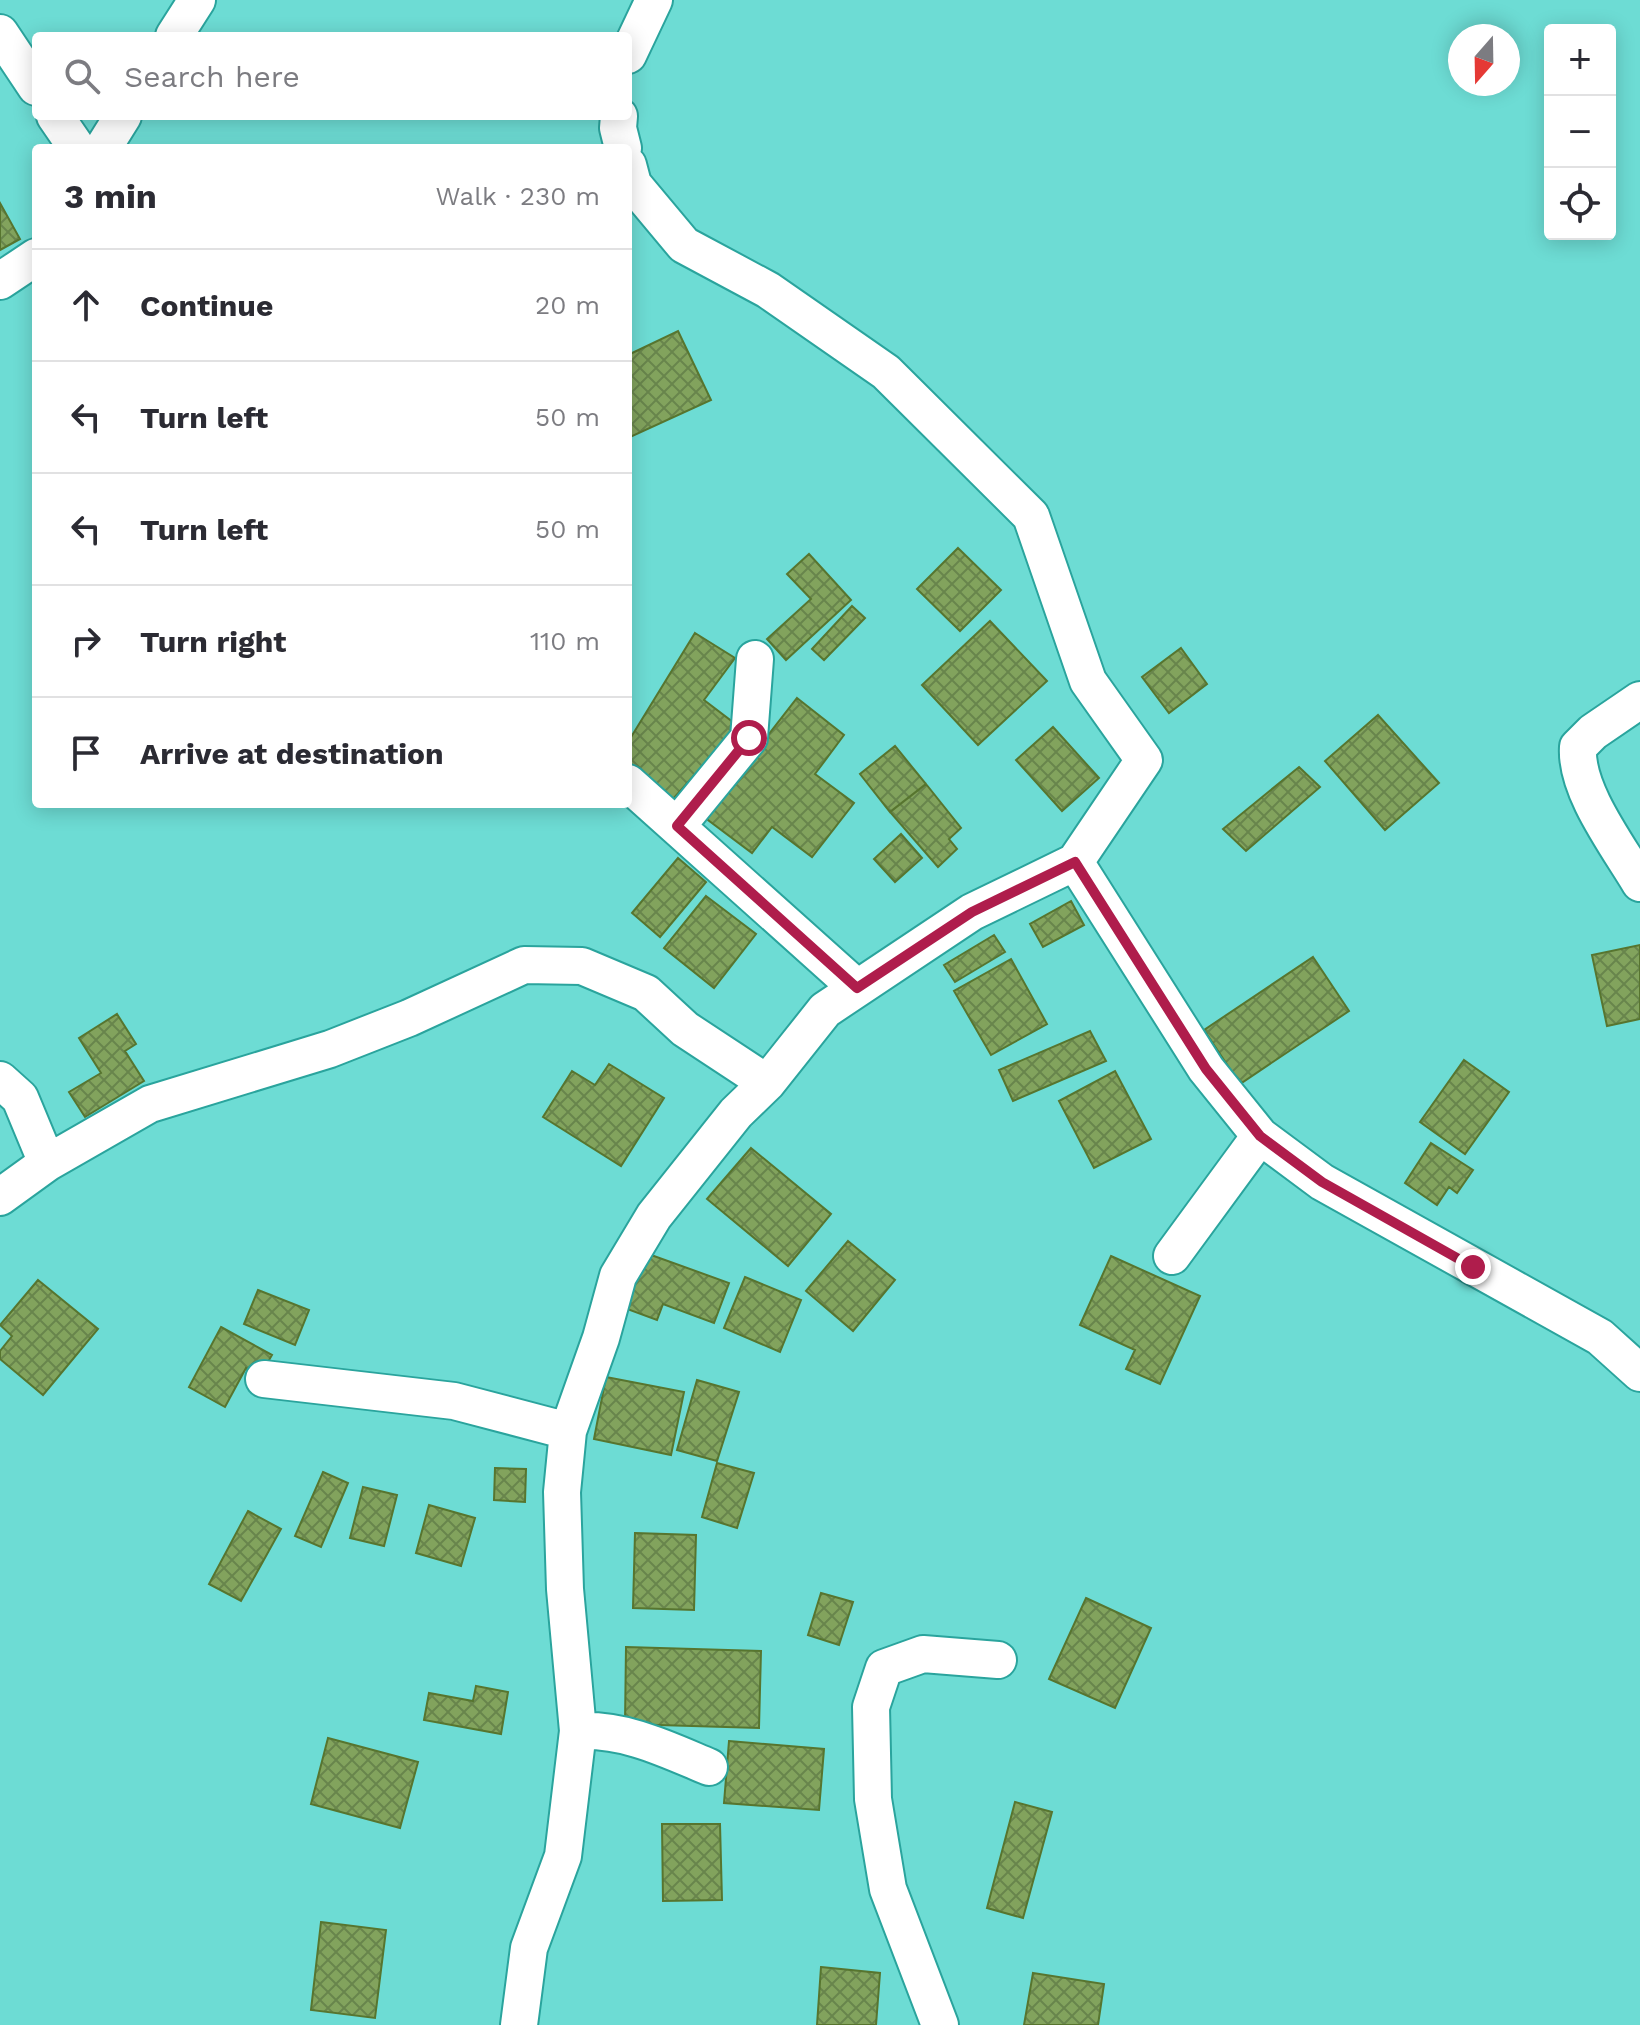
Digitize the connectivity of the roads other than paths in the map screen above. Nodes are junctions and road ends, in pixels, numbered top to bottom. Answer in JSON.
{"nodes":[{"id":1,"x":197,"y":0,"type":"edge"},
{"id":2,"x":654,"y":0,"type":"edge"},
{"id":3,"x":177,"y":32,"type":"edge"},
{"id":4,"x":0,"y":33,"type":"edge"},
{"id":5,"x":632,"y":47,"type":"edge"},
{"id":6,"x":32,"y":81,"type":"edge"},
{"id":7,"x":58,"y":120,"type":"edge"},
{"id":8,"x":120,"y":120,"type":"edge"},
{"id":9,"x":619,"y":120,"type":"edge"},
{"id":10,"x":74,"y":144,"type":"edge"},
{"id":11,"x":106,"y":144,"type":"edge"},
{"id":12,"x":622,"y":144,"type":"edge"},
{"id":13,"x":632,"y":180,"type":"edge"},
{"id":14,"x":32,"y":260,"type":"edge"},
{"id":15,"x":0,"y":281,"type":"edge"},
{"id":16,"x":755,"y":659,"type":"dead end"},
{"id":17,"x":1640,"y":700,"type":"edge"},
{"id":18,"x":632,"y":787,"type":"edge"},
{"id":19,"x":677,"y":826,"type":"junction"},
{"id":20,"x":1075,"y":862,"type":"junction"},
{"id":21,"x":1640,"y":883,"type":"edge"},
{"id":22,"x":857,"y":988,"type":"junction"},
{"id":23,"x":0,"y":1080,"type":"edge"},
{"id":24,"x":767,"y":1083,"type":"junction"},
{"id":25,"x":1260,"y":1136,"type":"junction"},
{"id":26,"x":47,"y":1163,"type":"junction"},
{"id":27,"x":0,"y":1197,"type":"edge"},
{"id":28,"x":1172,"y":1256,"type":"dead end"},
{"id":29,"x":1640,"y":1373,"type":"edge"},
{"id":30,"x":264,"y":1379,"type":"dead end"},
{"id":31,"x":568,"y":1431,"type":"junction"},
{"id":32,"x":998,"y":1660,"type":"dead end"},
{"id":33,"x":578,"y":1731,"type":"junction"},
{"id":34,"x":709,"y":1767,"type":"dead end"},
{"id":35,"x":519,"y":2025,"type":"edge"},
{"id":36,"x":940,"y":2025,"type":"edge"}],
"edges":[{"from":1,"to":3,"type":"street"},
{"from":2,"to":5,"type":"street"},
{"from":4,"to":6,"type":"street"},
{"from":7,"to":10,"type":"street"},
{"from":8,"to":11,"type":"street"},
{"from":9,"to":12,"type":"street"},
{"from":13,"to":20,"type":"street"},
{"from":14,"to":15,"type":"street"},
{"from":16,"to":19,"type":"street"},
{"from":17,"to":21,"type":"street"},
{"from":18,"to":19,"type":"street"},
{"from":19,"to":22,"type":"street"},
{"from":20,"to":22,"type":"street"},
{"from":20,"to":25,"type":"street"},
{"from":22,"to":24,"type":"street"},
{"from":23,"to":26,"type":"street"},
{"from":24,"to":26,"type":"street"},
{"from":24,"to":31,"type":"street"},
{"from":25,"to":28,"type":"street"},
{"from":25,"to":29,"type":"street"},
{"from":26,"to":27,"type":"street"},
{"from":30,"to":31,"type":"street"},
{"from":31,"to":33,"type":"street"},
{"from":32,"to":36,"type":"street"},
{"from":33,"to":34,"type":"street"},
{"from":33,"to":35,"type":"street"}]}
